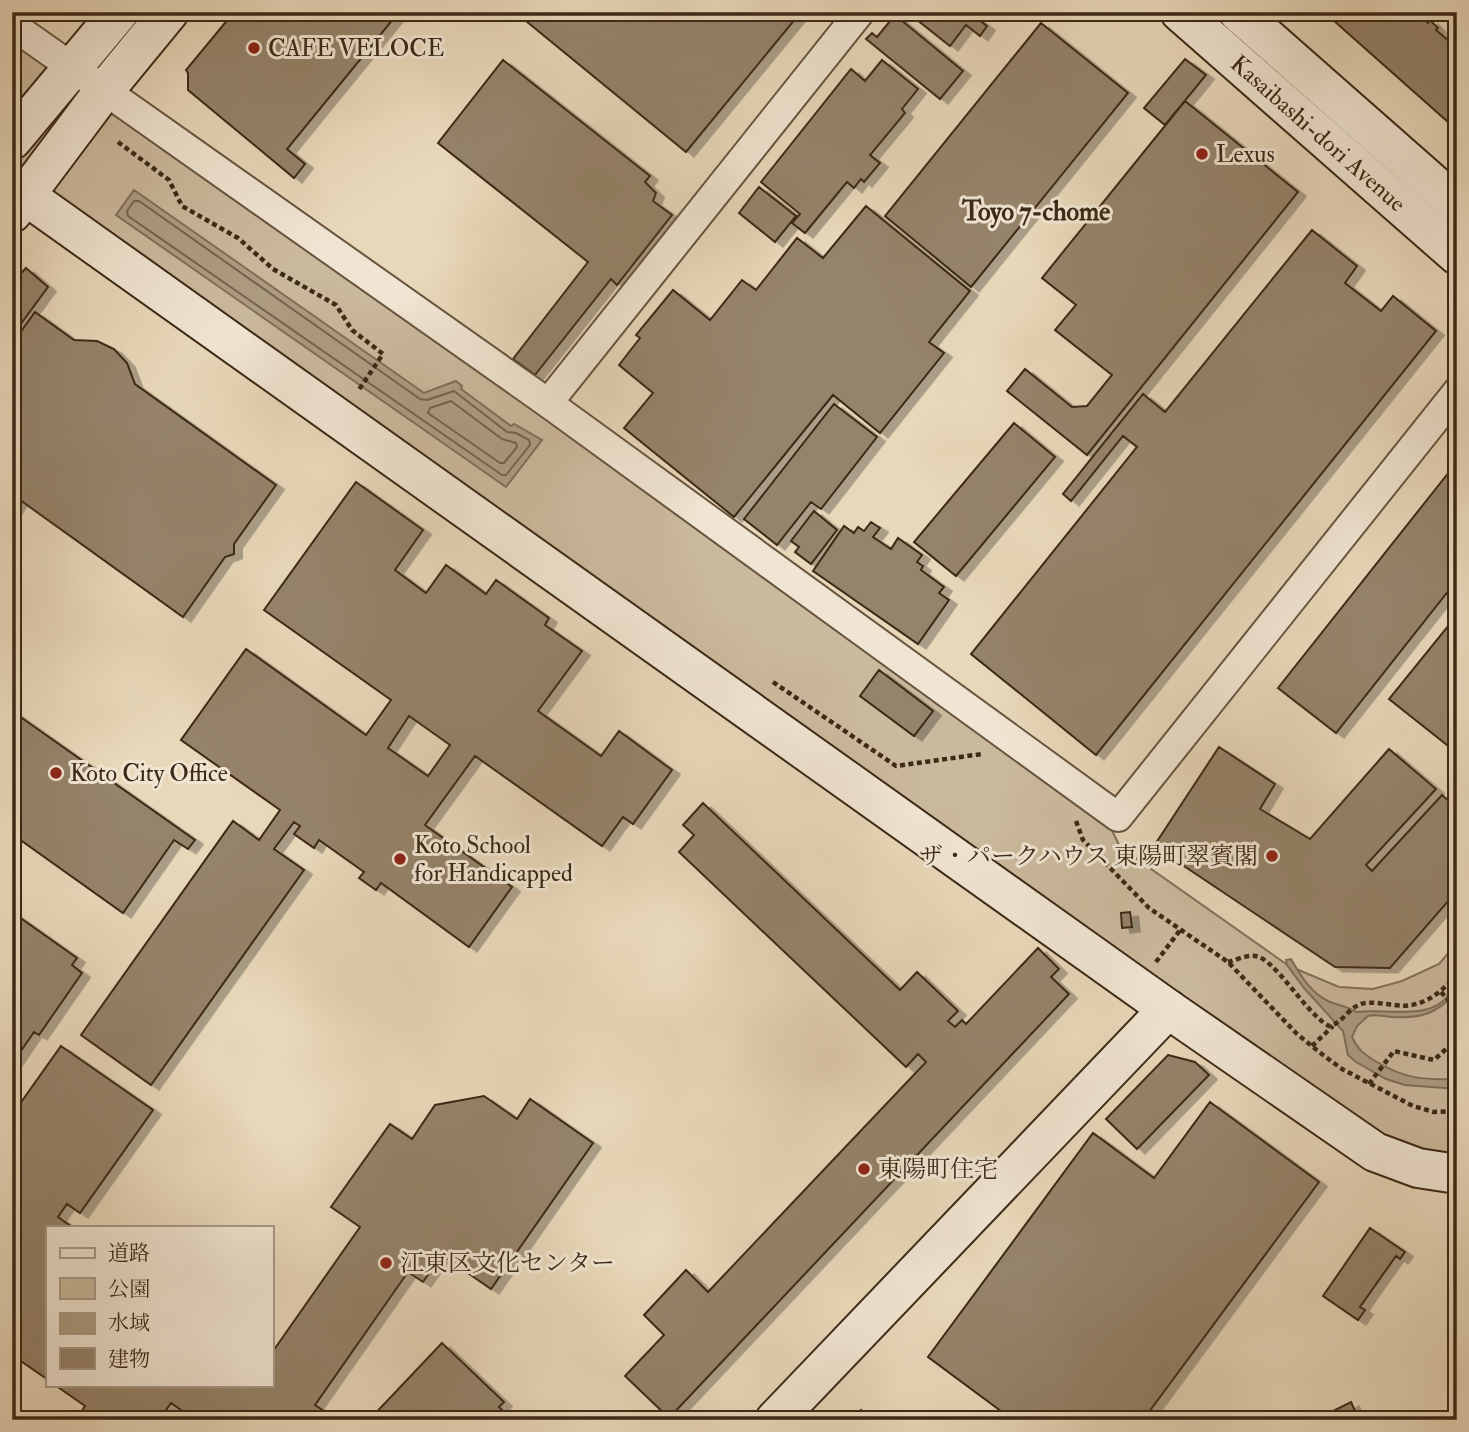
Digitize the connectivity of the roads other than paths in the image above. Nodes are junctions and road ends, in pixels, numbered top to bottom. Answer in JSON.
{"nodes":[{"id":1,"x":119,"y":12,"type":"edge"},
{"id":2,"x":169,"y":12,"type":"edge"},
{"id":3,"x":860,"y":12,"type":"edge"},
{"id":4,"x":1180,"y":12,"type":"edge"},
{"id":5,"x":1238,"y":12,"type":"edge"},
{"id":6,"x":12,"y":25,"type":"edge"},
{"id":7,"x":68,"y":73,"type":"junction"},
{"id":8,"x":100,"y":96,"type":"junction"},
{"id":9,"x":12,"y":140,"type":"edge"},
{"id":10,"x":21,"y":195,"type":"edge"},
{"id":11,"x":1457,"y":205,"type":"edge"},
{"id":12,"x":1457,"y":256,"type":"edge"},
{"id":13,"x":1457,"y":392,"type":"edge"},
{"id":14,"x":548,"y":403,"type":"junction"},
{"id":15,"x":1168,"y":1009,"type":"junction"},
{"id":16,"x":1457,"y":1174,"type":"edge"},
{"id":17,"x":775,"y":1420,"type":"edge"}],
"edges":[{"from":1,"to":7,"type":"street"},
{"from":2,"to":8,"type":"street"},
{"from":3,"to":14,"type":"street"},
{"from":4,"to":12,"type":"street","name":"Kasaibashi-dori Avenue"},
{"from":5,"to":11,"type":"street","name":"Kasaibashi-dori Avenue"},
{"from":6,"to":7,"type":"street"},
{"from":7,"to":8,"type":"street"},
{"from":7,"to":9,"type":"street"},
{"from":8,"to":10,"type":"street"},
{"from":8,"to":14,"type":"street"},
{"from":10,"to":15,"type":"street"},
{"from":13,"to":14,"type":"street"},
{"from":15,"to":16,"type":"street"},
{"from":15,"to":17,"type":"street"}]}
